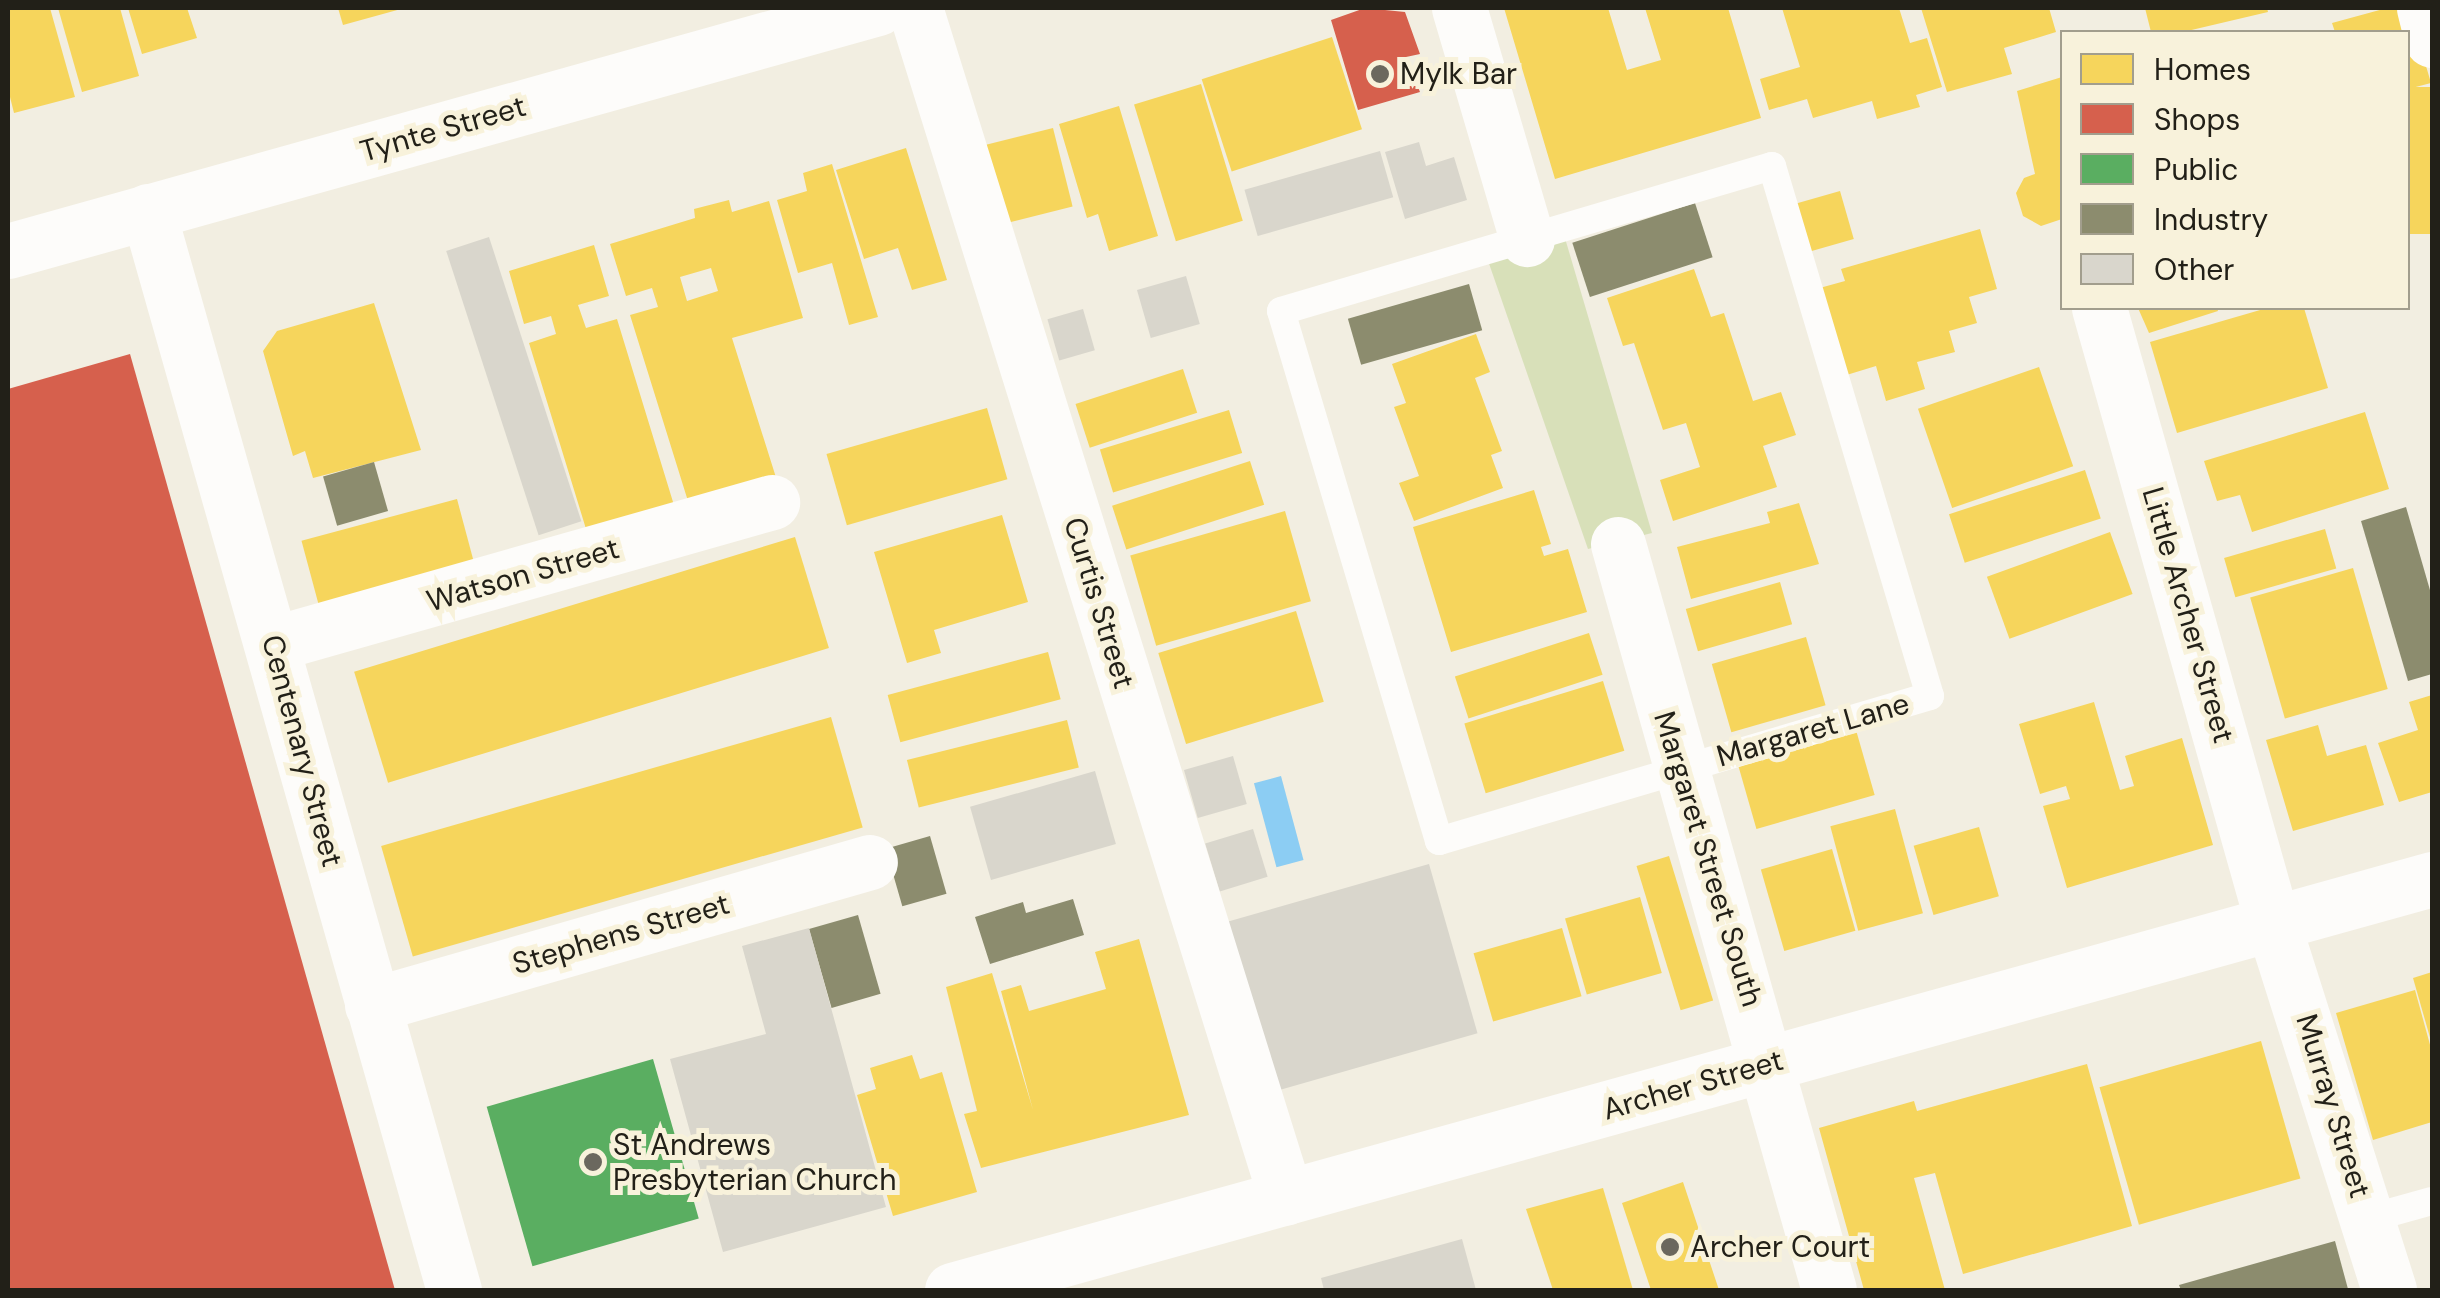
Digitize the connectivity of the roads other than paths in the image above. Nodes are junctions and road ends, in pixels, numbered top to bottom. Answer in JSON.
{"nodes":[{"id":1,"x":878,"y":8,"type":"edge"},
{"id":2,"x":915,"y":8,"type":"edge"},
{"id":3,"x":1459,"y":8,"type":"edge"},
{"id":4,"x":2424,"y":8,"type":"edge"},
{"id":5,"x":2432,"y":40,"type":"edge"},
{"id":6,"x":148,"y":211,"type":"junction"},
{"id":7,"x":1527,"y":239,"type":"junction"},
{"id":8,"x":8,"y":251,"type":"edge"},
{"id":9,"x":2100,"y":310,"type":"edge"},
{"id":10,"x":772,"y":502,"type":"dead end"},
{"id":11,"x":1618,"y":544,"type":"dead end"},
{"id":12,"x":272,"y":644,"type":"junction"},
{"id":13,"x":1680,"y":770,"type":"junction"},
{"id":14,"x":870,"y":862,"type":"dead end"},
{"id":15,"x":2432,"y":879,"type":"edge"},
{"id":16,"x":2273,"y":924,"type":"junction"},
{"id":17,"x":372,"y":1005,"type":"junction"},
{"id":18,"x":1768,"y":1064,"type":"junction"},
{"id":19,"x":1286,"y":1198,"type":"junction"},
{"id":20,"x":2432,"y":1202,"type":"edge"},
{"id":21,"x":2367,"y":1219,"type":"junction"},
{"id":22,"x":454,"y":1290,"type":"edge"},
{"id":23,"x":952,"y":1290,"type":"edge"},
{"id":24,"x":1829,"y":1290,"type":"edge"},
{"id":25,"x":2389,"y":1290,"type":"edge"}],
"edges":[{"from":1,"to":6,"type":"street","name":"Tynte Street"},
{"from":2,"to":19,"type":"street","name":"Curtis Street"},
{"from":3,"to":7,"type":"street"},
{"from":4,"to":5,"type":"street"},
{"from":6,"to":8,"type":"street","name":"Tynte Street"},
{"from":6,"to":12,"type":"street","name":"Centenary Street"},
{"from":7,"to":13,"type":"lane","name":"Margaret Lane"},
{"from":7,"to":13,"type":"lane","name":"Margaret Lane"},
{"from":9,"to":16,"type":"street","name":"Little Archer Street"},
{"from":10,"to":12,"type":"street","name":"Watson Street"},
{"from":11,"to":13,"type":"street","name":"Margaret Street South"},
{"from":12,"to":17,"type":"street","name":"Centenary Street"},
{"from":13,"to":18,"type":"street","name":"Margaret Street South"},
{"from":14,"to":17,"type":"street","name":"Stephens Street"},
{"from":15,"to":16,"type":"street","name":"Archer Street"},
{"from":16,"to":18,"type":"street","name":"Archer Street"},
{"from":16,"to":21,"type":"street","name":"Murray Street"},
{"from":17,"to":22,"type":"street","name":"Centenary Street"},
{"from":18,"to":19,"type":"street","name":"Archer Street"},
{"from":18,"to":24,"type":"street","name":"Margaret Street South"},
{"from":19,"to":23,"type":"street","name":"Archer Street"},
{"from":20,"to":21,"type":"lane"},
{"from":21,"to":25,"type":"street","name":"Murray Street"}]}
